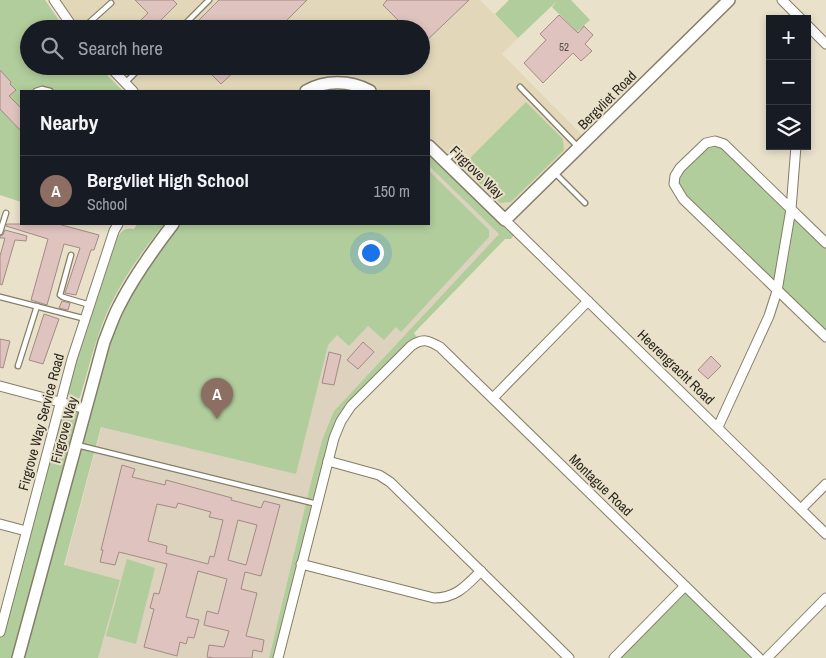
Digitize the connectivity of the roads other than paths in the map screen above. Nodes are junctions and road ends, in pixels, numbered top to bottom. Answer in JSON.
{"nodes":[{"id":1,"x":209,"y":0,"type":"edge"},
{"id":2,"x":729,"y":0,"type":"edge"},
{"id":3,"x":782,"y":0,"type":"edge"},
{"id":4,"x":56,"y":1,"type":"edge"},
{"id":5,"x":111,"y":3,"type":"dead end"},
{"id":6,"x":797,"y":15,"type":"edge"},
{"id":7,"x":68,"y":20,"type":"edge"},
{"id":8,"x":92,"y":20,"type":"edge"},
{"id":9,"x":189,"y":20,"type":"edge"},
{"id":10,"x":811,"y":32,"type":"edge"},
{"id":11,"x":826,"y":44,"type":"edge"},
{"id":12,"x":117,"y":75,"type":"edge"},
{"id":13,"x":133,"y":75,"type":"edge"},
{"id":14,"x":125,"y":83,"type":"junction"},
{"id":15,"x":520,"y":88,"type":"dead end"},
{"id":16,"x":132,"y":90,"type":"edge"},
{"id":17,"x":308,"y":90,"type":"edge"},
{"id":18,"x":368,"y":90,"type":"edge"},
{"id":19,"x":430,"y":147,"type":"edge"},
{"id":20,"x":579,"y":148,"type":"junction"},
{"id":21,"x":457,"y":150,"type":"dead end"},
{"id":22,"x":796,"y":150,"type":"edge"},
{"id":23,"x":445,"y":162,"type":"junction"},
{"id":24,"x":554,"y":172,"type":"junction"},
{"id":25,"x":586,"y":203,"type":"dead end"},
{"id":26,"x":791,"y":209,"type":"junction"},
{"id":27,"x":6,"y":213,"type":"dead end"},
{"id":28,"x":505,"y":220,"type":"junction"},
{"id":29,"x":117,"y":225,"type":"edge"},
{"id":30,"x":172,"y":225,"type":"edge"},
{"id":31,"x":0,"y":232,"type":"edge"},
{"id":32,"x":826,"y":243,"type":"edge"},
{"id":33,"x":71,"y":255,"type":"dead end"},
{"id":34,"x":777,"y":290,"type":"junction"},
{"id":35,"x":0,"y":297,"type":"edge"},
{"id":36,"x":588,"y":301,"type":"junction"},
{"id":37,"x":37,"y":306,"type":"junction"},
{"id":38,"x":90,"y":306,"type":"junction"},
{"id":39,"x":86,"y":319,"type":"junction"},
{"id":40,"x":826,"y":337,"type":"edge"},
{"id":41,"x":18,"y":366,"type":"dead end"},
{"id":42,"x":0,"y":386,"type":"edge"},
{"id":43,"x":493,"y":398,"type":"junction"},
{"id":44,"x":60,"y":402,"type":"junction"},
{"id":45,"x":86,"y":409,"type":"junction"},
{"id":46,"x":718,"y":427,"type":"junction"},
{"id":47,"x":76,"y":445,"type":"junction"},
{"id":48,"x":328,"y":461,"type":"junction"},
{"id":49,"x":826,"y":484,"type":"edge"},
{"id":50,"x":316,"y":504,"type":"junction"},
{"id":51,"x":801,"y":509,"type":"junction"},
{"id":52,"x":0,"y":524,"type":"edge"},
{"id":53,"x":26,"y":531,"type":"junction"},
{"id":54,"x":826,"y":534,"type":"edge"},
{"id":55,"x":302,"y":564,"type":"junction"},
{"id":56,"x":481,"y":571,"type":"junction"},
{"id":57,"x":685,"y":586,"type":"junction"},
{"id":58,"x":826,"y":598,"type":"edge"},
{"id":59,"x":0,"y":632,"type":"edge"},
{"id":60,"x":18,"y":658,"type":"edge"},
{"id":61,"x":278,"y":658,"type":"edge"},
{"id":62,"x":569,"y":658,"type":"edge"},
{"id":63,"x":614,"y":658,"type":"edge"},
{"id":64,"x":760,"y":658,"type":"edge"},
{"id":65,"x":767,"y":658,"type":"edge"}],
"edges":[{"from":1,"to":9,"type":"lane"},
{"from":2,"to":20,"type":"street","name":"Bergvliet Road"},
{"from":3,"to":6,"type":"street"},
{"from":4,"to":7,"type":"street"},
{"from":5,"to":8,"type":"lane"},
{"from":10,"to":11,"type":"street"},
{"from":12,"to":14,"type":"street"},
{"from":13,"to":14,"type":"lane"},
{"from":14,"to":16,"type":"street"},
{"from":15,"to":20,"type":"lane"},
{"from":17,"to":18,"type":"street"},
{"from":19,"to":23,"type":"street","name":"Firgrove Way"},
{"from":20,"to":24,"type":"street","name":"Bergvliet Road"},
{"from":21,"to":23,"type":"lane"},
{"from":22,"to":26,"type":"street"},
{"from":23,"to":28,"type":"street","name":"Firgrove Way"},
{"from":24,"to":25,"type":"lane"},
{"from":24,"to":28,"type":"street","name":"Bergvliet Road"},
{"from":26,"to":32,"type":"street"},
{"from":26,"to":34,"type":"street"},
{"from":26,"to":34,"type":"street"},
{"from":27,"to":31,"type":"lane"},
{"from":28,"to":36,"type":"street","name":"Heerengracht Road"},
{"from":29,"to":38,"type":"street","name":"Firgrove Way Service Road"},
{"from":30,"to":45,"type":"street","name":"Firgrove Way"},
{"from":33,"to":38,"type":"lane"},
{"from":34,"to":40,"type":"street"},
{"from":34,"to":46,"type":"street"},
{"from":35,"to":37,"type":"lane"},
{"from":36,"to":43,"type":"street"},
{"from":36,"to":46,"type":"street","name":"Heerengracht Road"},
{"from":37,"to":39,"type":"lane"},
{"from":37,"to":41,"type":"lane"},
{"from":38,"to":39,"type":"street","name":"Firgrove Way Service Road"},
{"from":39,"to":44,"type":"street","name":"Firgrove Way Service Road"},
{"from":42,"to":44,"type":"street"},
{"from":43,"to":48,"type":"street","name":"Montague Road"},
{"from":43,"to":57,"type":"street","name":"Montague Road"},
{"from":44,"to":45,"type":"street"},
{"from":44,"to":53,"type":"street","name":"Firgrove Way Service Road"},
{"from":45,"to":47,"type":"street","name":"Firgrove Way"},
{"from":46,"to":51,"type":"street","name":"Heerengracht Road"},
{"from":47,"to":50,"type":"lane"},
{"from":47,"to":60,"type":"street","name":"Firgrove Way"},
{"from":48,"to":50,"type":"street"},
{"from":48,"to":56,"type":"street"},
{"from":49,"to":51,"type":"street"},
{"from":50,"to":55,"type":"street"},
{"from":51,"to":54,"type":"street","name":"Heerengracht Road"},
{"from":52,"to":53,"type":"street"},
{"from":53,"to":59,"type":"street","name":"Firgrove Way Service Road"},
{"from":55,"to":56,"type":"street"},
{"from":55,"to":61,"type":"street"},
{"from":56,"to":62,"type":"street"},
{"from":57,"to":63,"type":"street"},
{"from":57,"to":64,"type":"street","name":"Montague Road"},
{"from":58,"to":65,"type":"street"}]}
